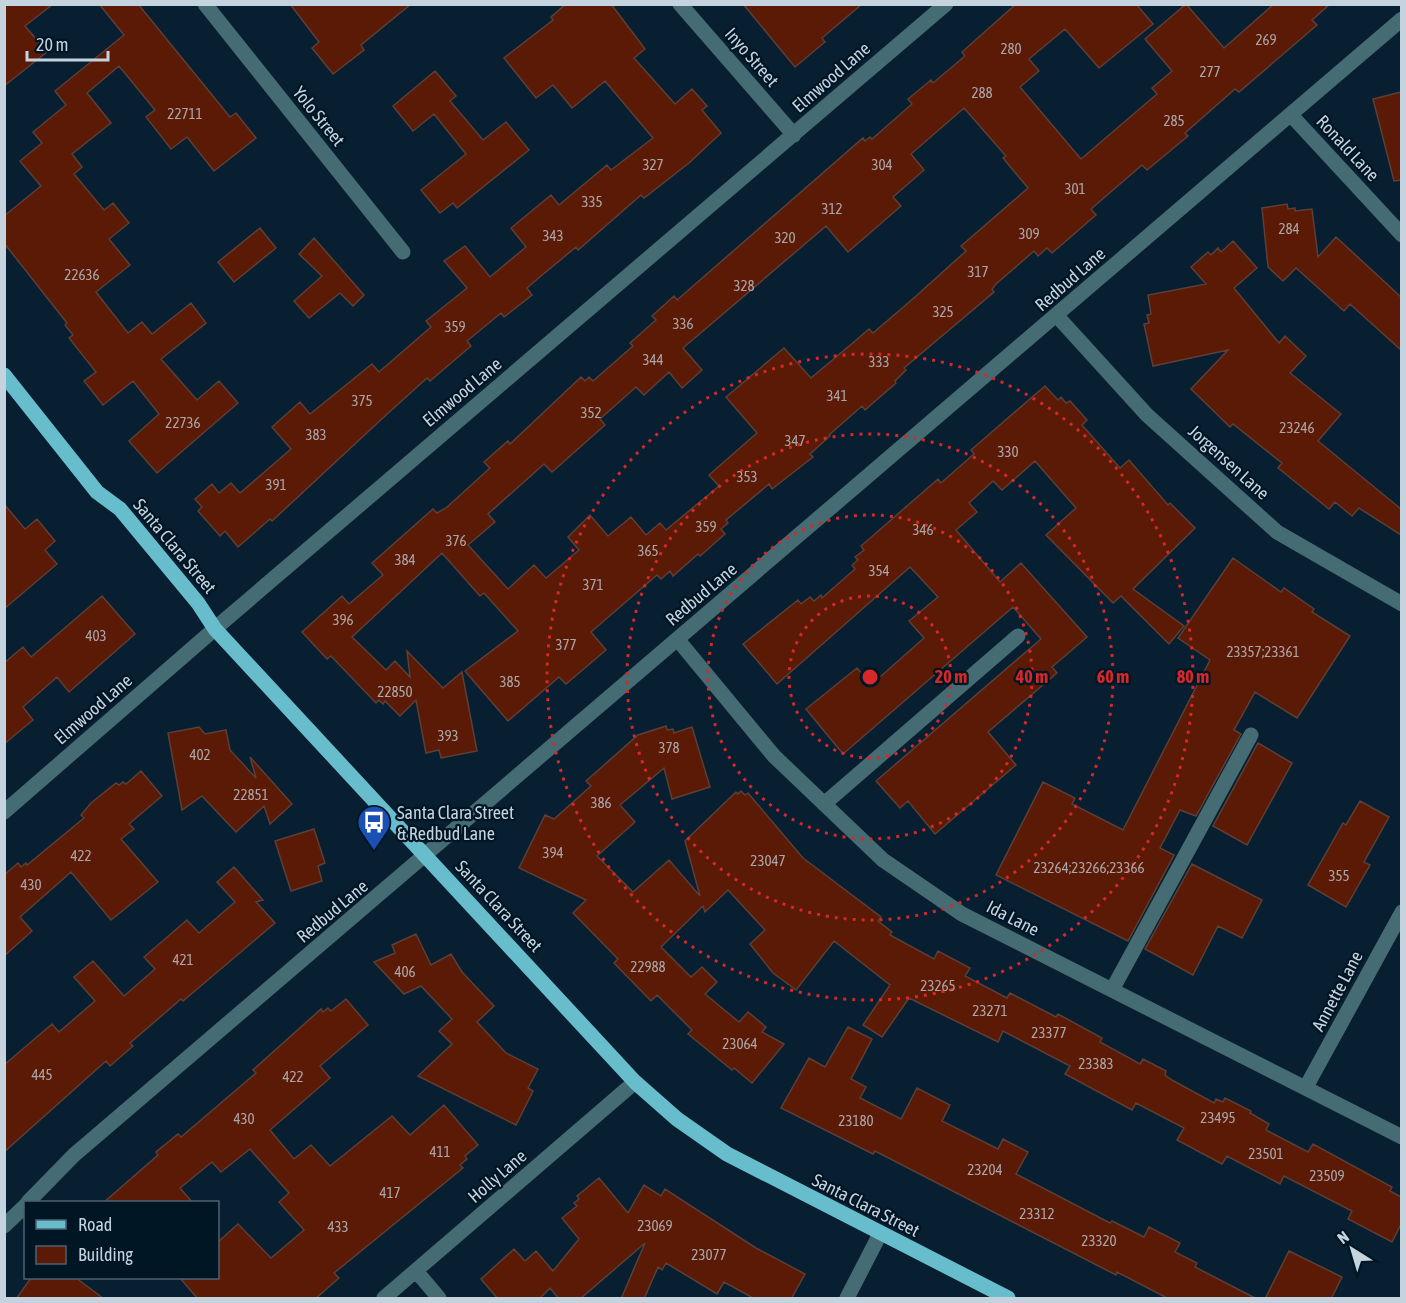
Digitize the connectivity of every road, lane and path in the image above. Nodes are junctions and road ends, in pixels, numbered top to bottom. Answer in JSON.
{"nodes":[{"id":1,"x":205,"y":4,"type":"edge"},
{"id":2,"x":681,"y":4,"type":"edge"},
{"id":3,"x":946,"y":4,"type":"edge"},
{"id":4,"x":1401,"y":19,"type":"edge"},
{"id":5,"x":1291,"y":115,"type":"junction"},
{"id":6,"x":794,"y":135,"type":"junction"},
{"id":7,"x":1401,"y":235,"type":"edge"},
{"id":8,"x":403,"y":252,"type":"dead end"},
{"id":9,"x":1057,"y":316,"type":"junction"},
{"id":10,"x":4,"y":375,"type":"edge"},
{"id":11,"x":1401,"y":604,"type":"edge"},
{"id":12,"x":215,"y":629,"type":"junction"},
{"id":13,"x":1018,"y":636,"type":"dead end"},
{"id":14,"x":678,"y":640,"type":"junction"},
{"id":15,"x":1251,"y":735,"type":"dead end"},
{"id":16,"x":824,"y":804,"type":"junction"},
{"id":17,"x":4,"y":812,"type":"edge"},
{"id":18,"x":426,"y":855,"type":"junction"},
{"id":19,"x":1401,"y":912,"type":"edge"},
{"id":20,"x":1112,"y":990,"type":"junction"},
{"id":21,"x":635,"y":1082,"type":"junction"},
{"id":22,"x":1306,"y":1088,"type":"junction"},
{"id":23,"x":1401,"y":1137,"type":"edge"},
{"id":24,"x":30,"y":1201,"type":"edge"},
{"id":25,"x":24,"y":1207,"type":"edge"},
{"id":26,"x":4,"y":1226,"type":"edge"},
{"id":27,"x":880,"y":1234,"type":"junction"},
{"id":28,"x":416,"y":1271,"type":"junction"},
{"id":29,"x":384,"y":1299,"type":"edge"},
{"id":30,"x":439,"y":1299,"type":"edge"},
{"id":31,"x":847,"y":1299,"type":"edge"},
{"id":32,"x":1008,"y":1299,"type":"edge"}],
"edges":[{"from":1,"to":8,"type":"street","name":"Yolo Street"},
{"from":2,"to":6,"type":"street","name":"Inyo Street"},
{"from":3,"to":6,"type":"street","name":"Elmwood Lane"},
{"from":4,"to":5,"type":"street","name":"Redbud Lane"},
{"from":5,"to":7,"type":"street","name":"Ronald Lane"},
{"from":5,"to":9,"type":"street","name":"Redbud Lane"},
{"from":6,"to":12,"type":"street","name":"Elmwood Lane"},
{"from":9,"to":11,"type":"street","name":"Jorgensen Lane"},
{"from":9,"to":14,"type":"street","name":"Redbud Lane"},
{"from":10,"to":12,"type":"main road","name":"Santa Clara Street"},
{"from":12,"to":17,"type":"street","name":"Elmwood Lane"},
{"from":12,"to":18,"type":"main road","name":"Santa Clara Street"},
{"from":13,"to":16,"type":"street"},
{"from":14,"to":16,"type":"street","name":"Ida Lane"},
{"from":14,"to":18,"type":"street","name":"Redbud Lane"},
{"from":15,"to":20,"type":"street"},
{"from":16,"to":20,"type":"street","name":"Ida Lane"},
{"from":18,"to":21,"type":"main road","name":"Santa Clara Street"},
{"from":18,"to":24,"type":"street","name":"Redbud Lane"},
{"from":19,"to":22,"type":"street","name":"Annette Lane"},
{"from":20,"to":22,"type":"street","name":"Ida Lane"},
{"from":21,"to":27,"type":"main road","name":"Santa Clara Street"},
{"from":21,"to":28,"type":"street","name":"Holly Lane"},
{"from":22,"to":23,"type":"street","name":"Ida Lane"},
{"from":25,"to":26,"type":"street","name":"Redbud Lane"},
{"from":27,"to":31,"type":"street"},
{"from":27,"to":32,"type":"main road","name":"Santa Clara Street"},
{"from":28,"to":29,"type":"street","name":"Holly Lane"},
{"from":28,"to":30,"type":"street"}]}
